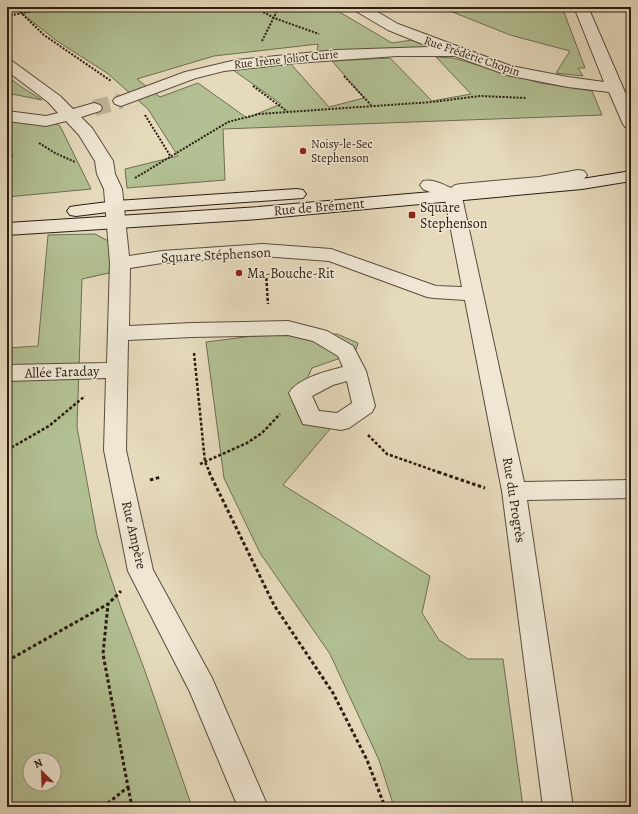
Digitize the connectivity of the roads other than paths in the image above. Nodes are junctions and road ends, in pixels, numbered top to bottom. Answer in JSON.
{"nodes":[{"id":1,"x":359,"y":7,"type":"edge"},
{"id":2,"x":581,"y":7,"type":"edge"},
{"id":3,"x":393,"y":28,"type":"junction"},
{"id":4,"x":374,"y":51,"type":"junction"},
{"id":5,"x":457,"y":52,"type":"junction"},
{"id":6,"x":7,"y":64,"type":"edge"},
{"id":7,"x":614,"y":88,"type":"junction"},
{"id":8,"x":127,"y":99,"type":"tunnel mouth"},
{"id":9,"x":94,"y":108,"type":"tunnel mouth"},
{"id":10,"x":70,"y":115,"type":"junction"},
{"id":11,"x":7,"y":116,"type":"edge"},
{"id":12,"x":631,"y":124,"type":"edge"},
{"id":13,"x":631,"y":173,"type":"edge"},
{"id":14,"x":578,"y":175,"type":"junction"},
{"id":15,"x":631,"y":176,"type":"edge"},
{"id":16,"x":429,"y":185,"type":"junction"},
{"id":17,"x":453,"y":196,"type":"junction"},
{"id":18,"x":116,"y":214,"type":"junction"},
{"id":19,"x":7,"y":219,"type":"edge"},
{"id":20,"x":7,"y":229,"type":"edge"},
{"id":21,"x":120,"y":263,"type":"junction"},
{"id":22,"x":474,"y":294,"type":"junction"},
{"id":23,"x":118,"y":334,"type":"junction"},
{"id":24,"x":117,"y":370,"type":"junction"},
{"id":25,"x":355,"y":371,"type":"junction"},
{"id":26,"x":7,"y":373,"type":"edge"},
{"id":27,"x":631,"y":489,"type":"edge"},
{"id":28,"x":514,"y":491,"type":"junction"},
{"id":29,"x":253,"y":807,"type":"edge"},
{"id":30,"x":558,"y":807,"type":"edge"}],
"edges":[{"from":1,"to":3,"type":"street","name":"Rue Frédéric Chopin"},
{"from":2,"to":7,"type":"street"},
{"from":3,"to":4,"type":"street"},
{"from":3,"to":5,"type":"street","name":"Rue Frédéric Chopin"},
{"from":4,"to":5,"type":"street","name":"Rue Irène Joliot Curie"},
{"from":4,"to":8,"type":"street","name":"Rue Irène Joliot Curie"},
{"from":5,"to":7,"type":"street","name":"Rue Frédéric Chopin"},
{"from":6,"to":10,"type":"street","name":"Rue Ampère"},
{"from":7,"to":12,"type":"street"},
{"from":9,"to":10,"type":"street"},
{"from":10,"to":11,"type":"street"},
{"from":10,"to":18,"type":"street","name":"Rue Ampère"},
{"from":13,"to":14,"type":"street","name":"Rue de Brément"},
{"from":14,"to":16,"type":"street","name":"Rue de Brément"},
{"from":14,"to":17,"type":"street"},
{"from":15,"to":17,"type":"street","name":"Rue de Brément"},
{"from":16,"to":17,"type":"street"},
{"from":16,"to":18,"type":"street","name":"Rue de Brément"},
{"from":17,"to":18,"type":"street","name":"Rue de Brément"},
{"from":17,"to":22,"type":"street","name":"Rue du Progrès"},
{"from":18,"to":19,"type":"street","name":"Rue de Brément"},
{"from":18,"to":20,"type":"street","name":"Rue de Brément"},
{"from":18,"to":21,"type":"street","name":"Rue Ampère"},
{"from":21,"to":22,"type":"street","name":"Square Stéphenson"},
{"from":21,"to":23,"type":"street","name":"Rue Ampère"},
{"from":22,"to":28,"type":"street","name":"Rue du Progrès"},
{"from":23,"to":24,"type":"street","name":"Rue Ampère"},
{"from":23,"to":25,"type":"street"},
{"from":24,"to":26,"type":"street","name":"Allée Faraday"},
{"from":24,"to":29,"type":"street","name":"Rue Ampère"},
{"from":25,"to":25,"type":"street"},
{"from":27,"to":28,"type":"street"},
{"from":28,"to":30,"type":"street","name":"Rue du Progrès"}]}
